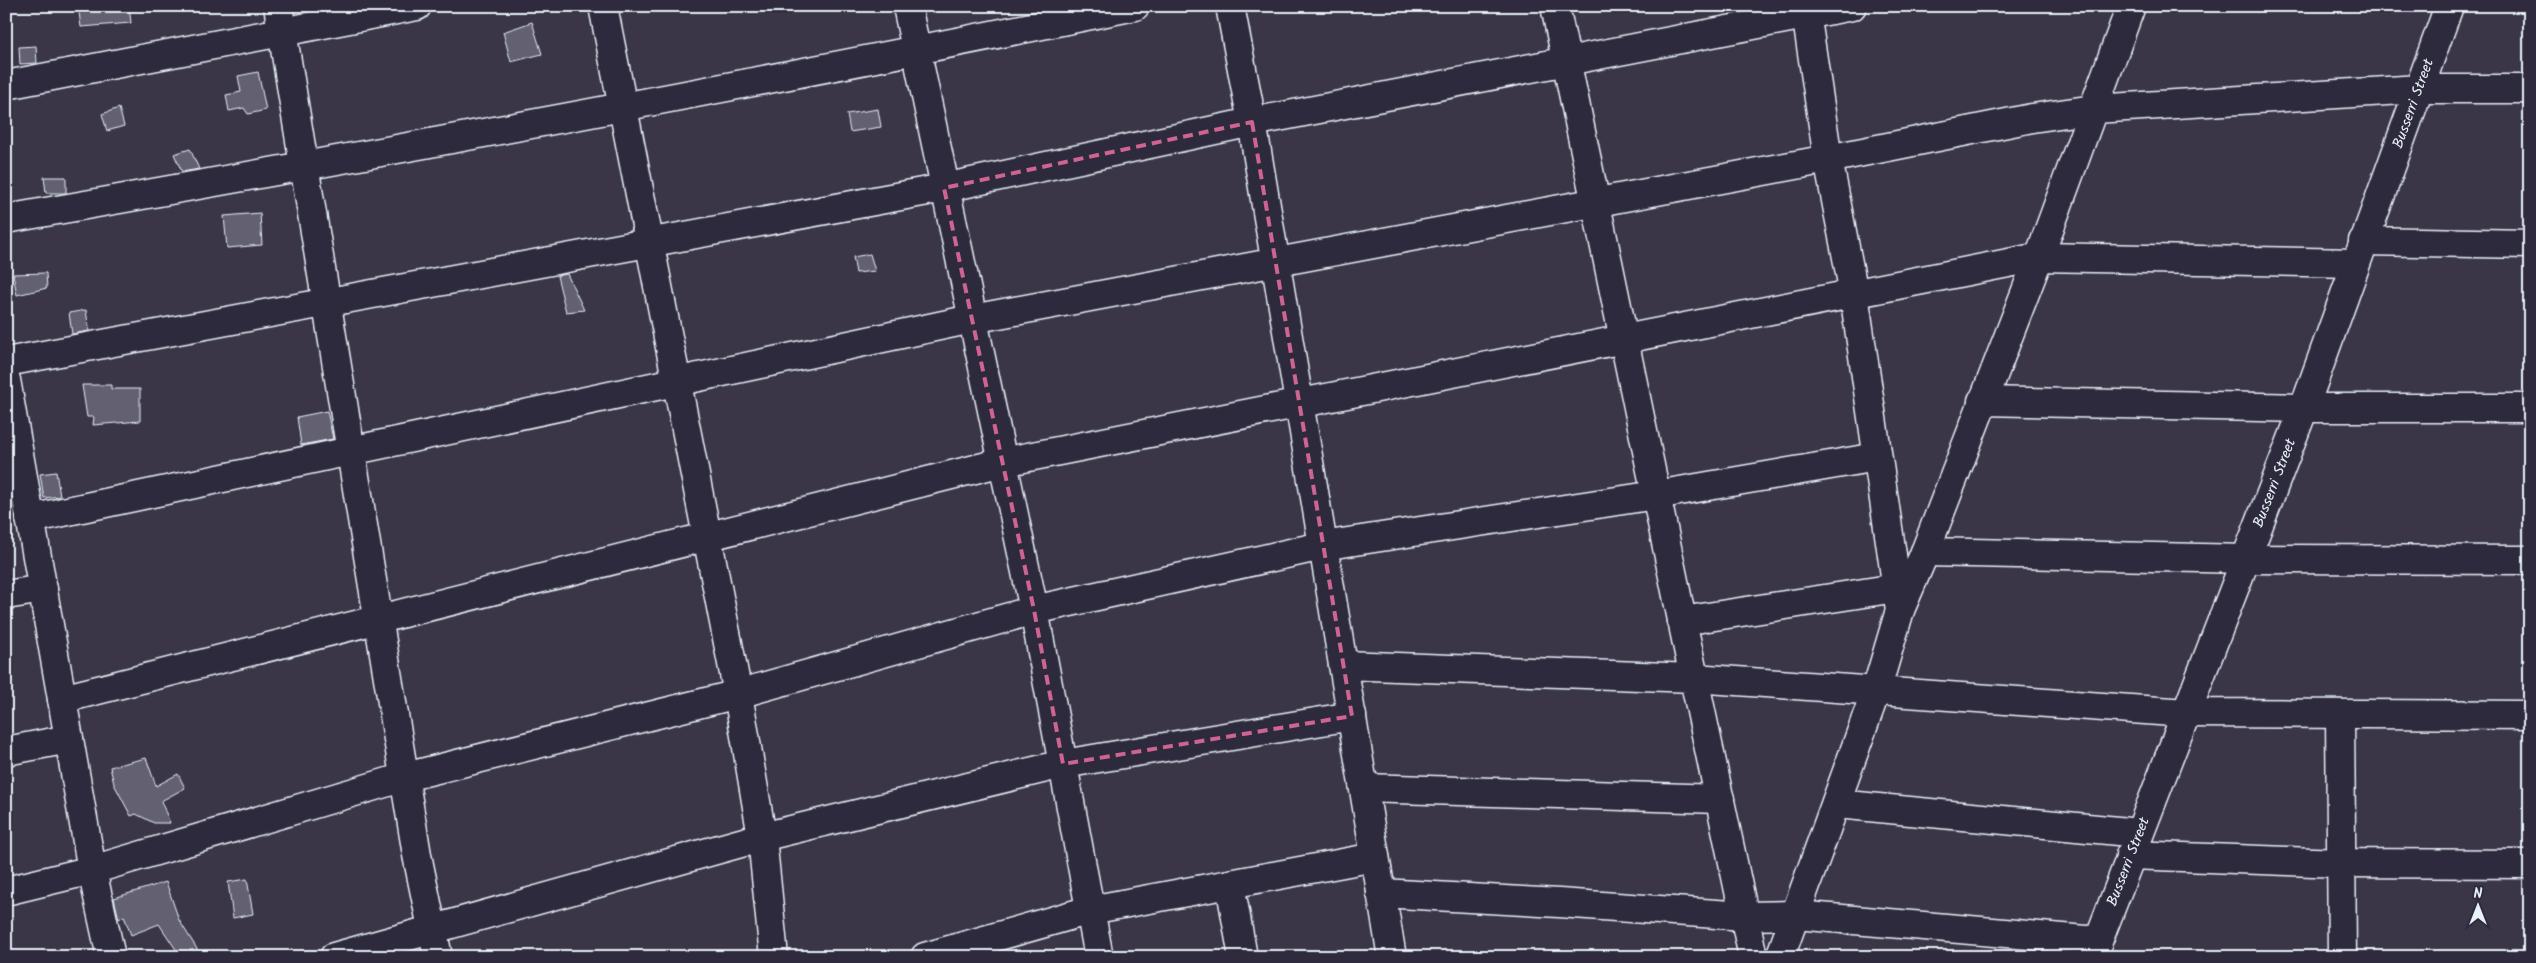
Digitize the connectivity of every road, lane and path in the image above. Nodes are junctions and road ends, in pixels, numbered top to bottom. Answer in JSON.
{"nodes":[{"id":1,"x":417,"y":6,"type":"edge"},
{"id":2,"x":603,"y":6,"type":"edge"},
{"id":3,"x":907,"y":6,"type":"edge"},
{"id":4,"x":1135,"y":6,"type":"edge"},
{"id":5,"x":1230,"y":6,"type":"edge"},
{"id":6,"x":1555,"y":6,"type":"edge"},
{"id":7,"x":1852,"y":6,"type":"edge"},
{"id":8,"x":2131,"y":6,"type":"edge"},
{"id":9,"x":2449,"y":6,"type":"edge"},
{"id":10,"x":1806,"y":11,"type":"edge"},
{"id":11,"x":280,"y":19,"type":"edge"},
{"id":12,"x":915,"y":51,"type":"junction"},
{"id":13,"x":1567,"y":61,"type":"junction"},
{"id":14,"x":6,"y":85,"type":"edge"},
{"id":15,"x":2420,"y":89,"type":"junction"},
{"id":16,"x":2530,"y":89,"type":"edge"},
{"id":17,"x":622,"y":106,"type":"junction"},
{"id":18,"x":2094,"y":109,"type":"junction"},
{"id":19,"x":1252,"y":122,"type":"junction"},
{"id":20,"x":1828,"y":159,"type":"junction"},
{"id":21,"x":304,"y":167,"type":"junction"},
{"id":22,"x":944,"y":188,"type":"junction"},
{"id":23,"x":1596,"y":202,"type":"junction"},
{"id":24,"x":6,"y":219,"type":"edge"},
{"id":25,"x":649,"y":243,"type":"junction"},
{"id":26,"x":2530,"y":244,"type":"edge"},
{"id":27,"x":2359,"y":252,"type":"junction"},
{"id":28,"x":2039,"y":257,"type":"junction"},
{"id":29,"x":1276,"y":262,"type":"junction"},
{"id":30,"x":1854,"y":294,"type":"junction"},
{"id":31,"x":327,"y":303,"type":"junction"},
{"id":32,"x":972,"y":319,"type":"junction"},
{"id":33,"x":1624,"y":340,"type":"junction"},
{"id":34,"x":6,"y":362,"type":"edge"},
{"id":35,"x":6,"y":380,"type":"edge"},
{"id":36,"x":676,"y":382,"type":"junction"},
{"id":37,"x":1982,"y":401,"type":"junction"},
{"id":38,"x":1300,"y":404,"type":"junction"},
{"id":39,"x":2304,"y":408,"type":"junction"},
{"id":40,"x":2530,"y":408,"type":"edge"},
{"id":41,"x":11,"y":432,"type":"edge"},
{"id":42,"x":351,"y":451,"type":"junction"},
{"id":43,"x":1877,"y":457,"type":"junction"},
{"id":44,"x":1003,"y":462,"type":"junction"},
{"id":45,"x":1656,"y":495,"type":"junction"},
{"id":46,"x":30,"y":519,"type":"junction"},
{"id":47,"x":707,"y":537,"type":"junction"},
{"id":48,"x":1322,"y":546,"type":"junction"},
{"id":49,"x":1925,"y":552,"type":"junction"},
{"id":50,"x":2247,"y":559,"type":"junction"},
{"id":51,"x":2530,"y":560,"type":"edge"},
{"id":52,"x":43,"y":589,"type":"junction"},
{"id":53,"x":6,"y":595,"type":"edge"},
{"id":54,"x":1898,"y":599,"type":"junction"},
{"id":55,"x":1034,"y":610,"type":"junction"},
{"id":56,"x":379,"y":620,"type":"junction"},
{"id":57,"x":1682,"y":621,"type":"junction"},
{"id":58,"x":1343,"y":665,"type":"junction"},
{"id":59,"x":1694,"y":678,"type":"junction"},
{"id":60,"x":1876,"y":691,"type":"junction"},
{"id":61,"x":738,"y":694,"type":"junction"},
{"id":62,"x":62,"y":699,"type":"junction"},
{"id":63,"x":2188,"y":713,"type":"junction"},
{"id":64,"x":2340,"y":714,"type":"junction"},
{"id":65,"x":2530,"y":714,"type":"edge"},
{"id":66,"x":1352,"y":716,"type":"junction"},
{"id":67,"x":69,"y":739,"type":"junction"},
{"id":68,"x":6,"y":751,"type":"edge"},
{"id":69,"x":1063,"y":764,"type":"junction"},
{"id":70,"x":405,"y":777,"type":"junction"},
{"id":71,"x":1364,"y":788,"type":"junction"},
{"id":72,"x":1720,"y":799,"type":"junction"},
{"id":73,"x":1837,"y":804,"type":"junction"},
{"id":74,"x":762,"y":836,"type":"junction"},
{"id":75,"x":2135,"y":844,"type":"junction"},
{"id":76,"x":1375,"y":857,"type":"junction"},
{"id":77,"x":2341,"y":863,"type":"junction"},
{"id":78,"x":2530,"y":864,"type":"edge"},
{"id":79,"x":92,"y":870,"type":"junction"},
{"id":80,"x":1230,"y":884,"type":"junction"},
{"id":81,"x":6,"y":891,"type":"edge"},
{"id":82,"x":1381,"y":893,"type":"junction"},
{"id":83,"x":1090,"y":910,"type":"junction"},
{"id":84,"x":1744,"y":916,"type":"junction"},
{"id":85,"x":1796,"y":916,"type":"junction"},
{"id":86,"x":432,"y":930,"type":"junction"},
{"id":87,"x":2095,"y":949,"type":"edge"},
{"id":88,"x":938,"y":955,"type":"edge"},
{"id":89,"x":111,"y":957,"type":"edge"},
{"id":90,"x":334,"y":957,"type":"edge"},
{"id":91,"x":438,"y":957,"type":"edge"},
{"id":92,"x":774,"y":957,"type":"edge"},
{"id":93,"x":1099,"y":957,"type":"edge"},
{"id":94,"x":1243,"y":957,"type":"edge"},
{"id":95,"x":1392,"y":957,"type":"edge"},
{"id":96,"x":1753,"y":957,"type":"edge"},
{"id":97,"x":1780,"y":957,"type":"edge"},
{"id":98,"x":2342,"y":957,"type":"edge"}],
"edges":[{"from":1,"to":11,"type":"street"},
{"from":2,"to":17,"type":"street"},
{"from":3,"to":12,"type":"street"},
{"from":4,"to":12,"type":"street"},
{"from":5,"to":19,"type":"street"},
{"from":6,"to":13,"type":"street"},
{"from":7,"to":10,"type":"street"},
{"from":8,"to":18,"type":"street"},
{"from":9,"to":15,"type":"street","name":"Busserri Street"},
{"from":10,"to":13,"type":"street"},
{"from":10,"to":20,"type":"street"},
{"from":11,"to":14,"type":"street"},
{"from":11,"to":21,"type":"street"},
{"from":12,"to":17,"type":"street"},
{"from":12,"to":22,"type":"street"},
{"from":13,"to":19,"type":"street"},
{"from":13,"to":23,"type":"street"},
{"from":15,"to":16,"type":"street"},
{"from":15,"to":18,"type":"street"},
{"from":15,"to":27,"type":"street","name":"Busserri Street"},
{"from":17,"to":21,"type":"street"},
{"from":17,"to":25,"type":"street"},
{"from":18,"to":20,"type":"street"},
{"from":18,"to":28,"type":"street"},
{"from":19,"to":22,"type":"street"},
{"from":19,"to":29,"type":"street"},
{"from":20,"to":23,"type":"street"},
{"from":20,"to":30,"type":"street"},
{"from":21,"to":24,"type":"street"},
{"from":21,"to":31,"type":"street"},
{"from":22,"to":25,"type":"street"},
{"from":22,"to":32,"type":"street"},
{"from":23,"to":29,"type":"street"},
{"from":23,"to":33,"type":"street"},
{"from":25,"to":31,"type":"street"},
{"from":25,"to":36,"type":"street"},
{"from":26,"to":27,"type":"street"},
{"from":27,"to":28,"type":"street"},
{"from":27,"to":39,"type":"street","name":"Busserri Street"},
{"from":28,"to":30,"type":"street"},
{"from":28,"to":37,"type":"street"},
{"from":29,"to":32,"type":"street"},
{"from":29,"to":38,"type":"street"},
{"from":30,"to":33,"type":"street"},
{"from":30,"to":43,"type":"street"},
{"from":31,"to":34,"type":"street"},
{"from":31,"to":42,"type":"street"},
{"from":32,"to":36,"type":"street"},
{"from":32,"to":44,"type":"street"},
{"from":33,"to":38,"type":"street"},
{"from":33,"to":45,"type":"street"},
{"from":35,"to":41,"type":"street"},
{"from":36,"to":42,"type":"street"},
{"from":36,"to":47,"type":"street"},
{"from":37,"to":39,"type":"street"},
{"from":37,"to":49,"type":"street"},
{"from":38,"to":44,"type":"street"},
{"from":38,"to":48,"type":"street"},
{"from":39,"to":40,"type":"street"},
{"from":39,"to":50,"type":"street","name":"Busserri Street"},
{"from":41,"to":46,"type":"street"},
{"from":42,"to":46,"type":"street"},
{"from":42,"to":56,"type":"street"},
{"from":43,"to":45,"type":"street"},
{"from":43,"to":54,"type":"street"},
{"from":44,"to":47,"type":"street"},
{"from":44,"to":55,"type":"street"},
{"from":45,"to":48,"type":"street"},
{"from":45,"to":57,"type":"street"},
{"from":46,"to":52,"type":"street"},
{"from":47,"to":56,"type":"street"},
{"from":47,"to":61,"type":"street"},
{"from":48,"to":55,"type":"street"},
{"from":48,"to":58,"type":"street"},
{"from":49,"to":50,"type":"street"},
{"from":49,"to":54,"type":"street"},
{"from":50,"to":51,"type":"street"},
{"from":50,"to":63,"type":"street","name":"Busserri Street"},
{"from":52,"to":53,"type":"street"},
{"from":52,"to":62,"type":"street"},
{"from":54,"to":57,"type":"street"},
{"from":54,"to":60,"type":"street"},
{"from":55,"to":61,"type":"street"},
{"from":55,"to":69,"type":"street"},
{"from":56,"to":62,"type":"street"},
{"from":56,"to":70,"type":"street"},
{"from":57,"to":59,"type":"street"},
{"from":58,"to":59,"type":"street"},
{"from":58,"to":66,"type":"street"},
{"from":59,"to":60,"type":"street"},
{"from":59,"to":72,"type":"street"},
{"from":60,"to":63,"type":"street"},
{"from":60,"to":73,"type":"street"},
{"from":61,"to":70,"type":"street"},
{"from":61,"to":74,"type":"street"},
{"from":62,"to":67,"type":"street"},
{"from":63,"to":64,"type":"street"},
{"from":63,"to":75,"type":"street","name":"Busserri Street"},
{"from":64,"to":65,"type":"street"},
{"from":64,"to":77,"type":"street"},
{"from":66,"to":69,"type":"street"},
{"from":66,"to":71,"type":"street"},
{"from":67,"to":68,"type":"street"},
{"from":67,"to":79,"type":"street"},
{"from":69,"to":74,"type":"street"},
{"from":69,"to":83,"type":"street"},
{"from":70,"to":79,"type":"street"},
{"from":70,"to":86,"type":"street"},
{"from":71,"to":72,"type":"street"},
{"from":71,"to":76,"type":"street"},
{"from":72,"to":84,"type":"street"},
{"from":73,"to":75,"type":"street"},
{"from":73,"to":85,"type":"street"},
{"from":74,"to":86,"type":"street"},
{"from":74,"to":92,"type":"street"},
{"from":75,"to":77,"type":"street"},
{"from":75,"to":87,"type":"street","name":"Busserri Street"},
{"from":76,"to":80,"type":"street"},
{"from":76,"to":82,"type":"street"},
{"from":77,"to":78,"type":"street"},
{"from":77,"to":98,"type":"street"},
{"from":79,"to":81,"type":"street"},
{"from":79,"to":89,"type":"street"},
{"from":80,"to":83,"type":"street"},
{"from":80,"to":94,"type":"street"},
{"from":82,"to":84,"type":"street"},
{"from":82,"to":95,"type":"street"},
{"from":83,"to":88,"type":"street"},
{"from":83,"to":93,"type":"street"},
{"from":84,"to":85,"type":"street"},
{"from":84,"to":96,"type":"street"},
{"from":85,"to":87,"type":"street"},
{"from":85,"to":97,"type":"street"},
{"from":86,"to":90,"type":"street"},
{"from":86,"to":91,"type":"street"}]}
